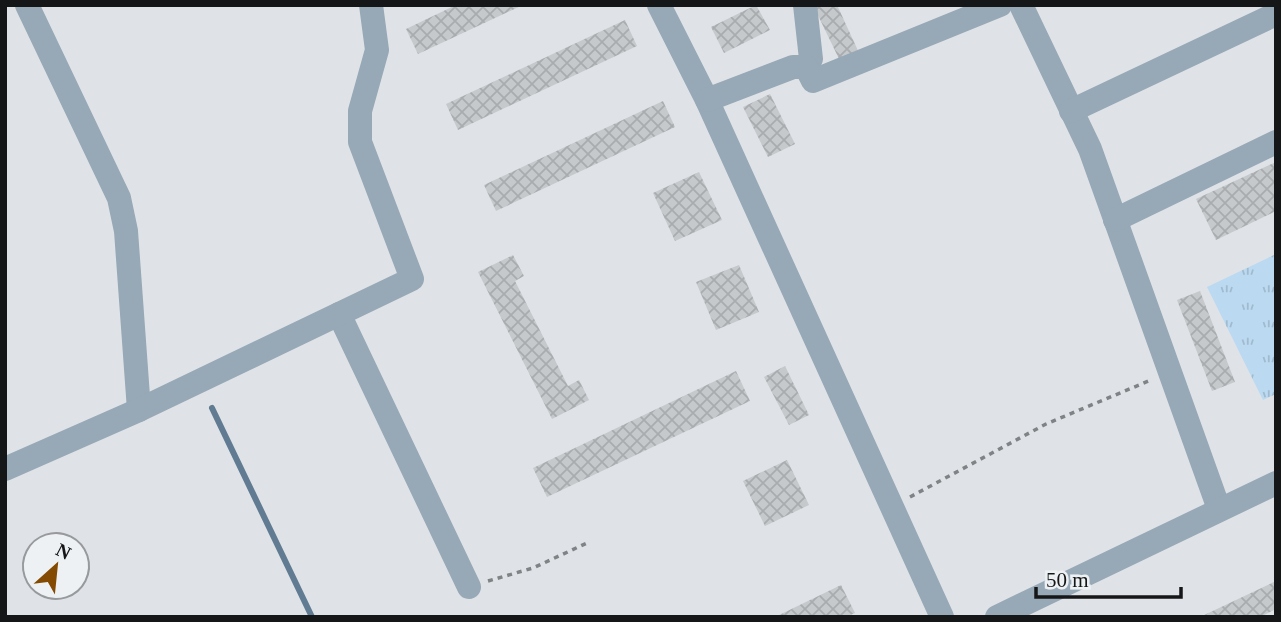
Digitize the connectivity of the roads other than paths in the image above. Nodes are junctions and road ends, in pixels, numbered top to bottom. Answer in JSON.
{"nodes":[{"id":1,"x":27,"y":5,"type":"edge"},
{"id":2,"x":371,"y":5,"type":"edge"},
{"id":3,"x":659,"y":5,"type":"edge"},
{"id":4,"x":805,"y":5,"type":"edge"},
{"id":5,"x":1000,"y":5,"type":"edge"},
{"id":6,"x":1021,"y":5,"type":"edge"},
{"id":7,"x":1276,"y":15,"type":"edge"},
{"id":8,"x":806,"y":67,"type":"junction"},
{"id":9,"x":707,"y":100,"type":"junction"},
{"id":10,"x":1071,"y":111,"type":"junction"},
{"id":11,"x":1276,"y":142,"type":"edge"},
{"id":12,"x":1115,"y":220,"type":"junction"},
{"id":13,"x":339,"y":314,"type":"junction"},
{"id":14,"x":139,"y":410,"type":"junction"},
{"id":15,"x":5,"y":469,"type":"edge"},
{"id":16,"x":1276,"y":483,"type":"edge"},
{"id":17,"x":1219,"y":509,"type":"junction"},
{"id":18,"x":469,"y":587,"type":"road end"},
{"id":19,"x":942,"y":617,"type":"edge"},
{"id":20,"x":996,"y":617,"type":"edge"}],
"edges":[{"from":1,"to":14,"type":"street"},
{"from":2,"to":13,"type":"street"},
{"from":3,"to":9,"type":"street"},
{"from":4,"to":8,"type":"street"},
{"from":5,"to":8,"type":"street"},
{"from":6,"to":10,"type":"street"},
{"from":7,"to":10,"type":"street"},
{"from":8,"to":9,"type":"street"},
{"from":9,"to":19,"type":"street"},
{"from":10,"to":12,"type":"street"},
{"from":11,"to":12,"type":"street"},
{"from":12,"to":17,"type":"street"},
{"from":13,"to":14,"type":"street"},
{"from":13,"to":18,"type":"street"},
{"from":14,"to":15,"type":"street"},
{"from":16,"to":17,"type":"street"},
{"from":17,"to":20,"type":"street"}]}
